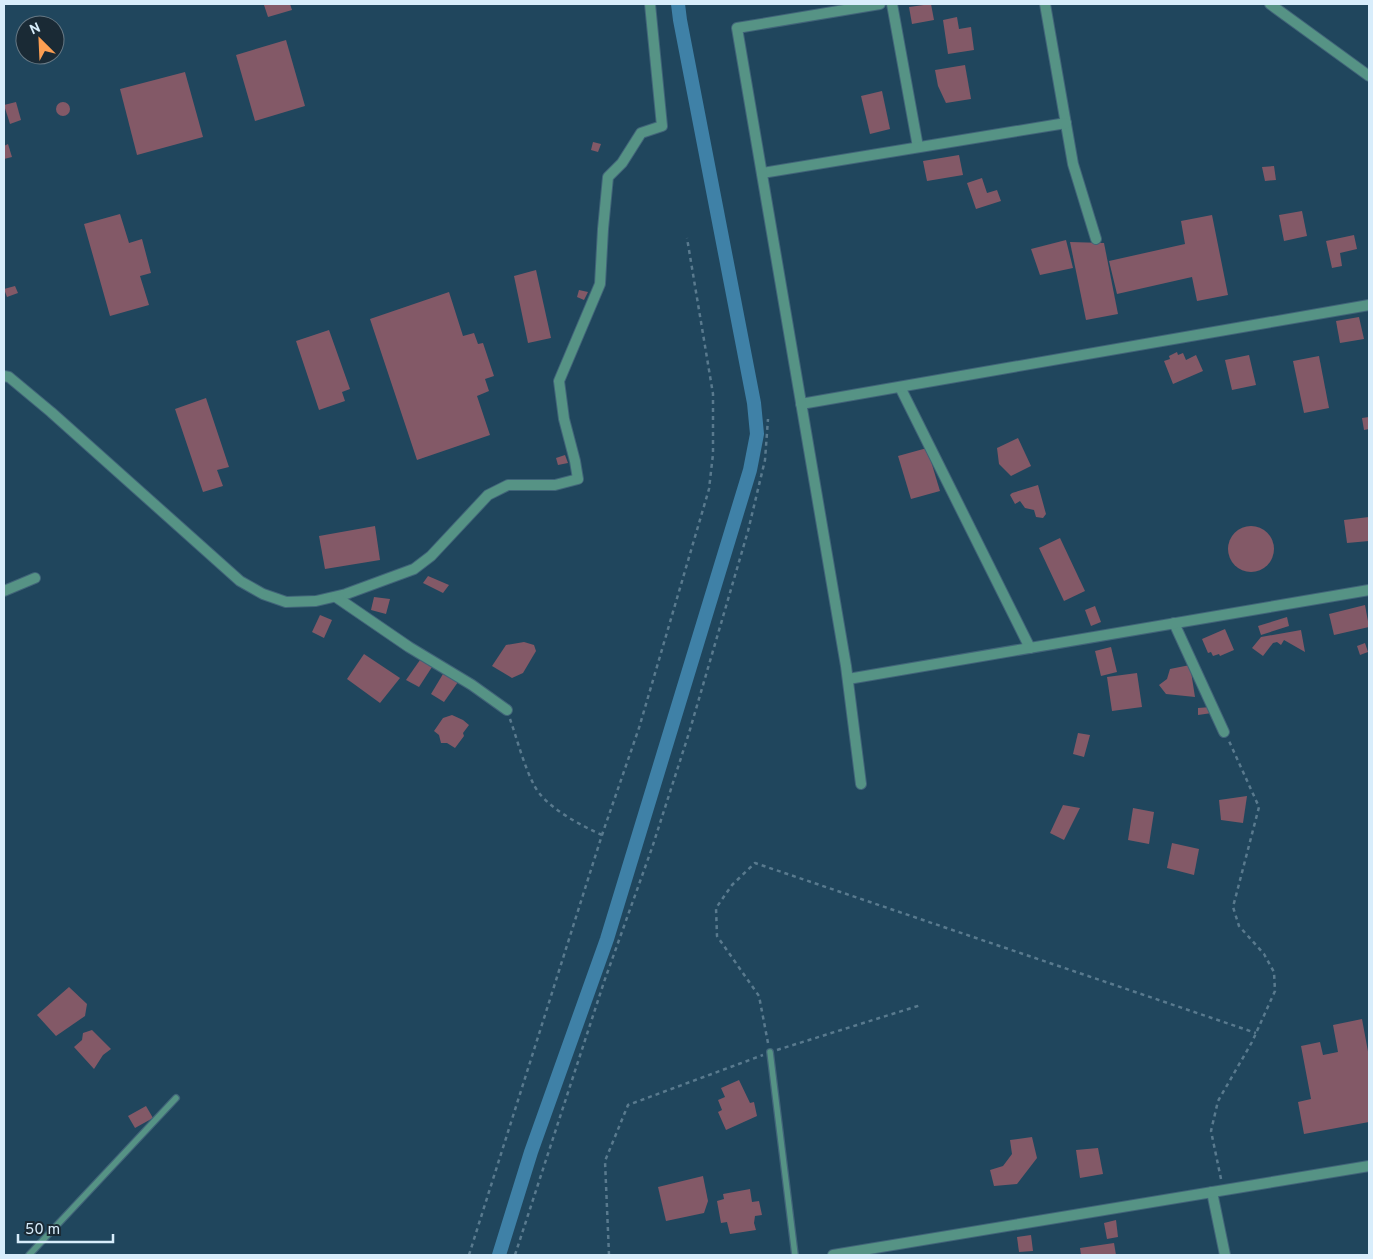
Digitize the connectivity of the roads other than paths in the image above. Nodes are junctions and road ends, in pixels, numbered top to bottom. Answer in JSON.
{"nodes":[{"id":1,"x":650,"y":4,"type":"edge"},
{"id":2,"x":880,"y":4,"type":"edge"},
{"id":3,"x":892,"y":4,"type":"edge"},
{"id":4,"x":1044,"y":4,"type":"edge"},
{"id":5,"x":1270,"y":4,"type":"edge"},
{"id":6,"x":1369,"y":76,"type":"edge"},
{"id":7,"x":1066,"y":123,"type":"junction"},
{"id":8,"x":918,"y":148,"type":"junction"},
{"id":9,"x":762,"y":173,"type":"junction"},
{"id":10,"x":1096,"y":239,"type":"dead end"},
{"id":11,"x":1369,"y":305,"type":"edge"},
{"id":12,"x":4,"y":376,"type":"edge"},
{"id":13,"x":900,"y":387,"type":"junction"},
{"id":14,"x":801,"y":404,"type":"junction"},
{"id":15,"x":35,"y":578,"type":"dead end"},
{"id":16,"x":4,"y":590,"type":"edge"},
{"id":17,"x":1369,"y":590,"type":"edge"},
{"id":18,"x":336,"y":597,"type":"junction"},
{"id":19,"x":1174,"y":623,"type":"junction"},
{"id":20,"x":1030,"y":648,"type":"junction"},
{"id":21,"x":848,"y":679,"type":"junction"},
{"id":22,"x":507,"y":710,"type":"road end"},
{"id":23,"x":1224,"y":732,"type":"road end"},
{"id":24,"x":861,"y":784,"type":"dead end"},
{"id":25,"x":770,"y":1052,"type":"road end"},
{"id":26,"x":176,"y":1098,"type":"dead end"},
{"id":27,"x":1369,"y":1166,"type":"edge"},
{"id":28,"x":1212,"y":1192,"type":"junction"},
{"id":29,"x":29,"y":1255,"type":"edge"},
{"id":30,"x":795,"y":1255,"type":"edge"},
{"id":31,"x":833,"y":1255,"type":"edge"},
{"id":32,"x":1225,"y":1255,"type":"edge"}],
"edges":[{"from":1,"to":18,"type":"street"},
{"from":2,"to":9,"type":"street"},
{"from":3,"to":8,"type":"street"},
{"from":4,"to":7,"type":"street"},
{"from":5,"to":6,"type":"street"},
{"from":7,"to":8,"type":"street"},
{"from":7,"to":10,"type":"street"},
{"from":8,"to":9,"type":"street"},
{"from":9,"to":14,"type":"street"},
{"from":11,"to":13,"type":"street"},
{"from":12,"to":18,"type":"street"},
{"from":13,"to":14,"type":"street"},
{"from":13,"to":20,"type":"street"},
{"from":14,"to":21,"type":"street"},
{"from":15,"to":16,"type":"street"},
{"from":17,"to":19,"type":"street"},
{"from":18,"to":22,"type":"street"},
{"from":19,"to":20,"type":"street"},
{"from":19,"to":23,"type":"street"},
{"from":20,"to":21,"type":"street"},
{"from":21,"to":24,"type":"street"},
{"from":25,"to":30,"type":"lane"},
{"from":26,"to":29,"type":"lane"},
{"from":27,"to":28,"type":"street"},
{"from":28,"to":31,"type":"street"},
{"from":28,"to":32,"type":"street"}]}
